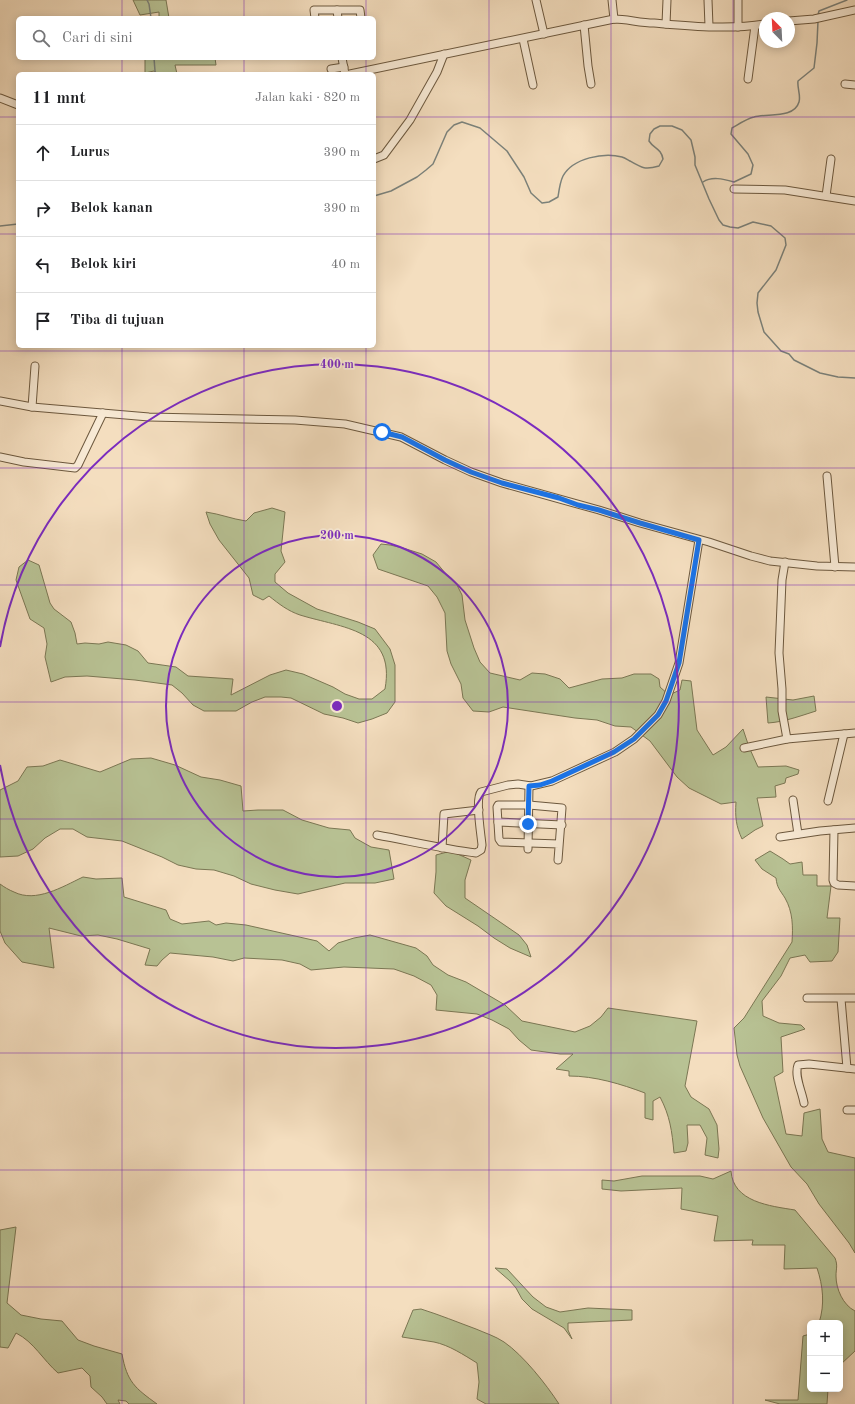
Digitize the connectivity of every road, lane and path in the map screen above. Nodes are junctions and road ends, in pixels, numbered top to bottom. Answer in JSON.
{"nodes":[{"id":1,"x":536,"y":0,"type":"edge"},
{"id":2,"x":612,"y":0,"type":"edge"},
{"id":3,"x":667,"y":0,"type":"edge"},
{"id":4,"x":708,"y":0,"type":"edge"},
{"id":5,"x":738,"y":0,"type":"edge"},
{"id":6,"x":338,"y":10,"type":"junction"},
{"id":7,"x":855,"y":10,"type":"edge"},
{"id":8,"x":315,"y":16,"type":"edge"},
{"id":9,"x":338,"y":16,"type":"edge"},
{"id":10,"x":361,"y":16,"type":"edge"},
{"id":11,"x":614,"y":19,"type":"junction"},
{"id":12,"x":795,"y":21,"type":"edge"},
{"id":13,"x":666,"y":24,"type":"junction"},
{"id":14,"x":584,"y":25,"type":"junction"},
{"id":15,"x":759,"y":25,"type":"edge"},
{"id":16,"x":709,"y":26,"type":"junction"},
{"id":17,"x":738,"y":26,"type":"junction"},
{"id":18,"x":755,"y":26,"type":"junction"},
{"id":19,"x":544,"y":34,"type":"junction"},
{"id":20,"x":522,"y":39,"type":"junction"},
{"id":21,"x":444,"y":54,"type":"junction"},
{"id":22,"x":342,"y":60,"type":"edge"},
{"id":23,"x":331,"y":69,"type":"dead end"},
{"id":24,"x":344,"y":71,"type":"edge"},
{"id":25,"x":359,"y":72,"type":"edge"},
{"id":26,"x":748,"y":79,"type":"dead end"},
{"id":27,"x":591,"y":84,"type":"dead end"},
{"id":28,"x":845,"y":84,"type":"dead end"},
{"id":29,"x":533,"y":85,"type":"dead end"},
{"id":30,"x":855,"y":85,"type":"edge"},
{"id":31,"x":0,"y":98,"type":"edge"},
{"id":32,"x":16,"y":104,"type":"edge"},
{"id":33,"x":376,"y":158,"type":"edge"},
{"id":34,"x":831,"y":159,"type":"dead end"},
{"id":35,"x":734,"y":189,"type":"dead end"},
{"id":36,"x":826,"y":196,"type":"junction"},
{"id":37,"x":855,"y":201,"type":"edge"},
{"id":38,"x":35,"y":366,"type":"dead end"},
{"id":39,"x":0,"y":401,"type":"edge"},
{"id":40,"x":32,"y":407,"type":"junction"},
{"id":41,"x":103,"y":413,"type":"junction"},
{"id":42,"x":0,"y":457,"type":"edge"},
{"id":43,"x":827,"y":476,"type":"dead end"},
{"id":44,"x":699,"y":540,"type":"junction"},
{"id":45,"x":785,"y":562,"type":"junction"},
{"id":46,"x":835,"y":566,"type":"junction"},
{"id":47,"x":855,"y":566,"type":"edge"},
{"id":48,"x":855,"y":733,"type":"edge"},
{"id":49,"x":844,"y":734,"type":"junction"},
{"id":50,"x":787,"y":739,"type":"junction"},
{"id":51,"x":744,"y":748,"type":"dead end"},
{"id":52,"x":529,"y":786,"type":"junction"},
{"id":53,"x":793,"y":800,"type":"dead end"},
{"id":54,"x":828,"y":801,"type":"dead end"},
{"id":55,"x":529,"y":805,"type":"junction"},
{"id":56,"x":479,"y":810,"type":"junction"},
{"id":57,"x":498,"y":822,"type":"junction"},
{"id":58,"x":528,"y":824,"type":"junction"},
{"id":59,"x":562,"y":825,"type":"junction"},
{"id":60,"x":855,"y":828,"type":"edge"},
{"id":61,"x":834,"y":830,"type":"junction"},
{"id":62,"x":798,"y":834,"type":"junction"},
{"id":63,"x":377,"y":835,"type":"dead end"},
{"id":64,"x":780,"y":836,"type":"dead end"},
{"id":65,"x":559,"y":844,"type":"junction"},
{"id":66,"x":528,"y":846,"type":"junction"},
{"id":67,"x":442,"y":848,"type":"junction"},
{"id":68,"x":558,"y":860,"type":"dead end"},
{"id":69,"x":855,"y":886,"type":"edge"},
{"id":70,"x":807,"y":998,"type":"dead end"},
{"id":71,"x":841,"y":998,"type":"junction"},
{"id":72,"x":855,"y":998,"type":"edge"},
{"id":73,"x":851,"y":1069,"type":"edge"},
{"id":74,"x":804,"y":1103,"type":"dead end"},
{"id":75,"x":847,"y":1110,"type":"dead end"},
{"id":76,"x":855,"y":1110,"type":"edge"}],
"edges":[{"from":1,"to":19,"type":"street"},
{"from":2,"to":11,"type":"street"},
{"from":3,"to":13,"type":"street"},
{"from":4,"to":16,"type":"street"},
{"from":5,"to":17,"type":"street"},
{"from":6,"to":8,"type":"street"},
{"from":6,"to":9,"type":"street"},
{"from":6,"to":10,"type":"street"},
{"from":7,"to":12,"type":"street"},
{"from":11,"to":13,"type":"street"},
{"from":11,"to":14,"type":"street"},
{"from":13,"to":16,"type":"street"},
{"from":14,"to":19,"type":"street"},
{"from":14,"to":27,"type":"street"},
{"from":15,"to":18,"type":"street"},
{"from":16,"to":17,"type":"street"},
{"from":17,"to":18,"type":"street"},
{"from":18,"to":26,"type":"street"},
{"from":19,"to":20,"type":"street"},
{"from":20,"to":21,"type":"street"},
{"from":20,"to":29,"type":"street"},
{"from":21,"to":25,"type":"street"},
{"from":21,"to":33,"type":"street"},
{"from":22,"to":24,"type":"street"},
{"from":23,"to":24,"type":"street"},
{"from":28,"to":30,"type":"street"},
{"from":31,"to":32,"type":"street"},
{"from":34,"to":36,"type":"street"},
{"from":35,"to":36,"type":"street"},
{"from":36,"to":37,"type":"street"},
{"from":38,"to":40,"type":"street"},
{"from":39,"to":40,"type":"street"},
{"from":40,"to":41,"type":"street"},
{"from":41,"to":42,"type":"street"},
{"from":41,"to":44,"type":"street"},
{"from":43,"to":46,"type":"street"},
{"from":44,"to":45,"type":"street"},
{"from":44,"to":52,"type":"street"},
{"from":45,"to":46,"type":"street"},
{"from":45,"to":50,"type":"street"},
{"from":46,"to":47,"type":"street"},
{"from":48,"to":49,"type":"street"},
{"from":49,"to":50,"type":"street"},
{"from":49,"to":54,"type":"street"},
{"from":50,"to":51,"type":"street"},
{"from":52,"to":55,"type":"street"},
{"from":52,"to":56,"type":"street"},
{"from":53,"to":62,"type":"street"},
{"from":55,"to":57,"type":"street"},
{"from":55,"to":58,"type":"street"},
{"from":55,"to":59,"type":"street"},
{"from":56,"to":67,"type":"street"},
{"from":56,"to":67,"type":"street"},
{"from":57,"to":58,"type":"street"},
{"from":57,"to":66,"type":"street"},
{"from":58,"to":59,"type":"street"},
{"from":58,"to":66,"type":"street"},
{"from":59,"to":65,"type":"street"},
{"from":60,"to":61,"type":"street"},
{"from":61,"to":62,"type":"street"},
{"from":61,"to":69,"type":"street"},
{"from":62,"to":64,"type":"street"},
{"from":63,"to":67,"type":"street"},
{"from":65,"to":66,"type":"street"},
{"from":65,"to":68,"type":"street"},
{"from":70,"to":71,"type":"street"},
{"from":71,"to":72,"type":"street"},
{"from":71,"to":73,"type":"street"},
{"from":73,"to":74,"type":"street"},
{"from":75,"to":76,"type":"street"}]}
